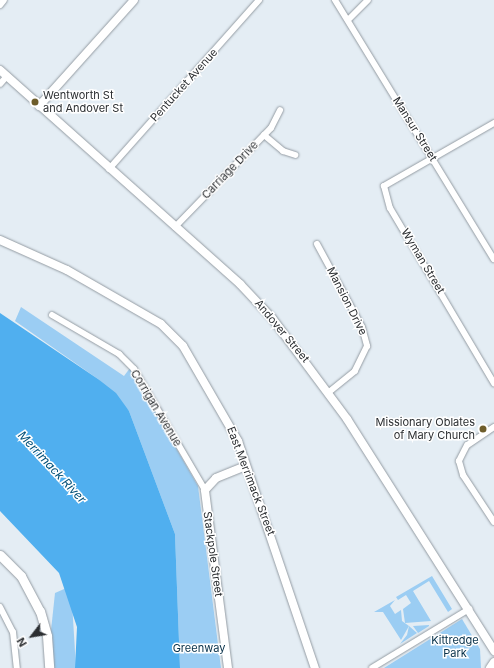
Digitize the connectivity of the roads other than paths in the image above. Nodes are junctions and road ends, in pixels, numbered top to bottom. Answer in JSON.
{"nodes":[{"id":1,"x":4,"y":0,"type":"edge"},
{"id":2,"x":134,"y":0,"type":"edge"},
{"id":3,"x":259,"y":0,"type":"edge"},
{"id":4,"x":335,"y":0,"type":"edge"},
{"id":5,"x":368,"y":0,"type":"edge"},
{"id":6,"x":0,"y":4,"type":"edge"},
{"id":7,"x":348,"y":20,"type":"junction"},
{"id":8,"x":0,"y":70,"type":"edge"},
{"id":9,"x":7,"y":76,"type":"junction"},
{"id":10,"x":0,"y":84,"type":"edge"},
{"id":11,"x":39,"y":106,"type":"junction"},
{"id":12,"x":280,"y":110,"type":"dead end"},
{"id":13,"x":494,"y":123,"type":"edge"},
{"id":14,"x":264,"y":135,"type":"junction"},
{"id":15,"x":296,"y":155,"type":"dead end"},
{"id":16,"x":434,"y":159,"type":"junction"},
{"id":17,"x":109,"y":169,"type":"junction"},
{"id":18,"x":175,"y":227,"type":"junction"},
{"id":19,"x":0,"y":240,"type":"edge"},
{"id":20,"x":317,"y":244,"type":"dead end"},
{"id":21,"x":494,"y":259,"type":"edge"},
{"id":22,"x":52,"y":315,"type":"dead end"},
{"id":23,"x":494,"y":383,"type":"edge"},
{"id":24,"x":329,"y":392,"type":"junction"},
{"id":25,"x":494,"y":427,"type":"edge"},
{"id":26,"x":246,"y":466,"type":"junction"},
{"id":27,"x":205,"y":490,"type":"junction"},
{"id":28,"x":494,"y":522,"type":"edge"},
{"id":29,"x":0,"y":555,"type":"edge"},
{"id":30,"x":0,"y":607,"type":"edge"},
{"id":31,"x":469,"y":609,"type":"junction"},
{"id":32,"x":494,"y":651,"type":"edge"},
{"id":33,"x":494,"y":662,"type":"edge"},
{"id":34,"x":17,"y":668,"type":"edge"},
{"id":35,"x":50,"y":668,"type":"edge"},
{"id":36,"x":228,"y":668,"type":"edge"},
{"id":37,"x":315,"y":668,"type":"edge"},
{"id":38,"x":372,"y":668,"type":"edge"},
{"id":39,"x":490,"y":668,"type":"edge"}],
"edges":[{"from":1,"to":6,"type":"street"},
{"from":2,"to":11,"type":"street"},
{"from":3,"to":17,"type":"street","name":"Pentucket Avenue"},
{"from":4,"to":7,"type":"street","name":"Mansur Street"},
{"from":5,"to":7,"type":"street"},
{"from":7,"to":16,"type":"street","name":"Mansur Street"},
{"from":8,"to":9,"type":"street","name":"Andover Street"},
{"from":9,"to":10,"type":"street"},
{"from":9,"to":11,"type":"street","name":"Andover Street"},
{"from":11,"to":17,"type":"street","name":"Andover Street"},
{"from":12,"to":14,"type":"street","name":"Carriage Drive"},
{"from":13,"to":16,"type":"street"},
{"from":14,"to":15,"type":"street"},
{"from":14,"to":18,"type":"street","name":"Carriage Drive"},
{"from":16,"to":21,"type":"street","name":"Mansur Street"},
{"from":16,"to":23,"type":"street","name":"Wyman Street"},
{"from":17,"to":18,"type":"street","name":"Andover Street"},
{"from":18,"to":24,"type":"street","name":"Andover Street"},
{"from":19,"to":26,"type":"street","name":"East Merrimack Street"},
{"from":20,"to":24,"type":"street","name":"Mansion Drive"},
{"from":22,"to":27,"type":"street","name":"Corrigan Avenue"},
{"from":24,"to":31,"type":"street","name":"Andover Street"},
{"from":25,"to":28,"type":"street"},
{"from":26,"to":27,"type":"street"},
{"from":26,"to":37,"type":"street","name":"East Merrimack Street"},
{"from":27,"to":36,"type":"street","name":"Stackpole Street"},
{"from":29,"to":35,"type":"main road"},
{"from":30,"to":34,"type":"street"},
{"from":31,"to":32,"type":"street","name":"Andover Street"},
{"from":31,"to":38,"type":"street"},
{"from":33,"to":39,"type":"street"}]}
